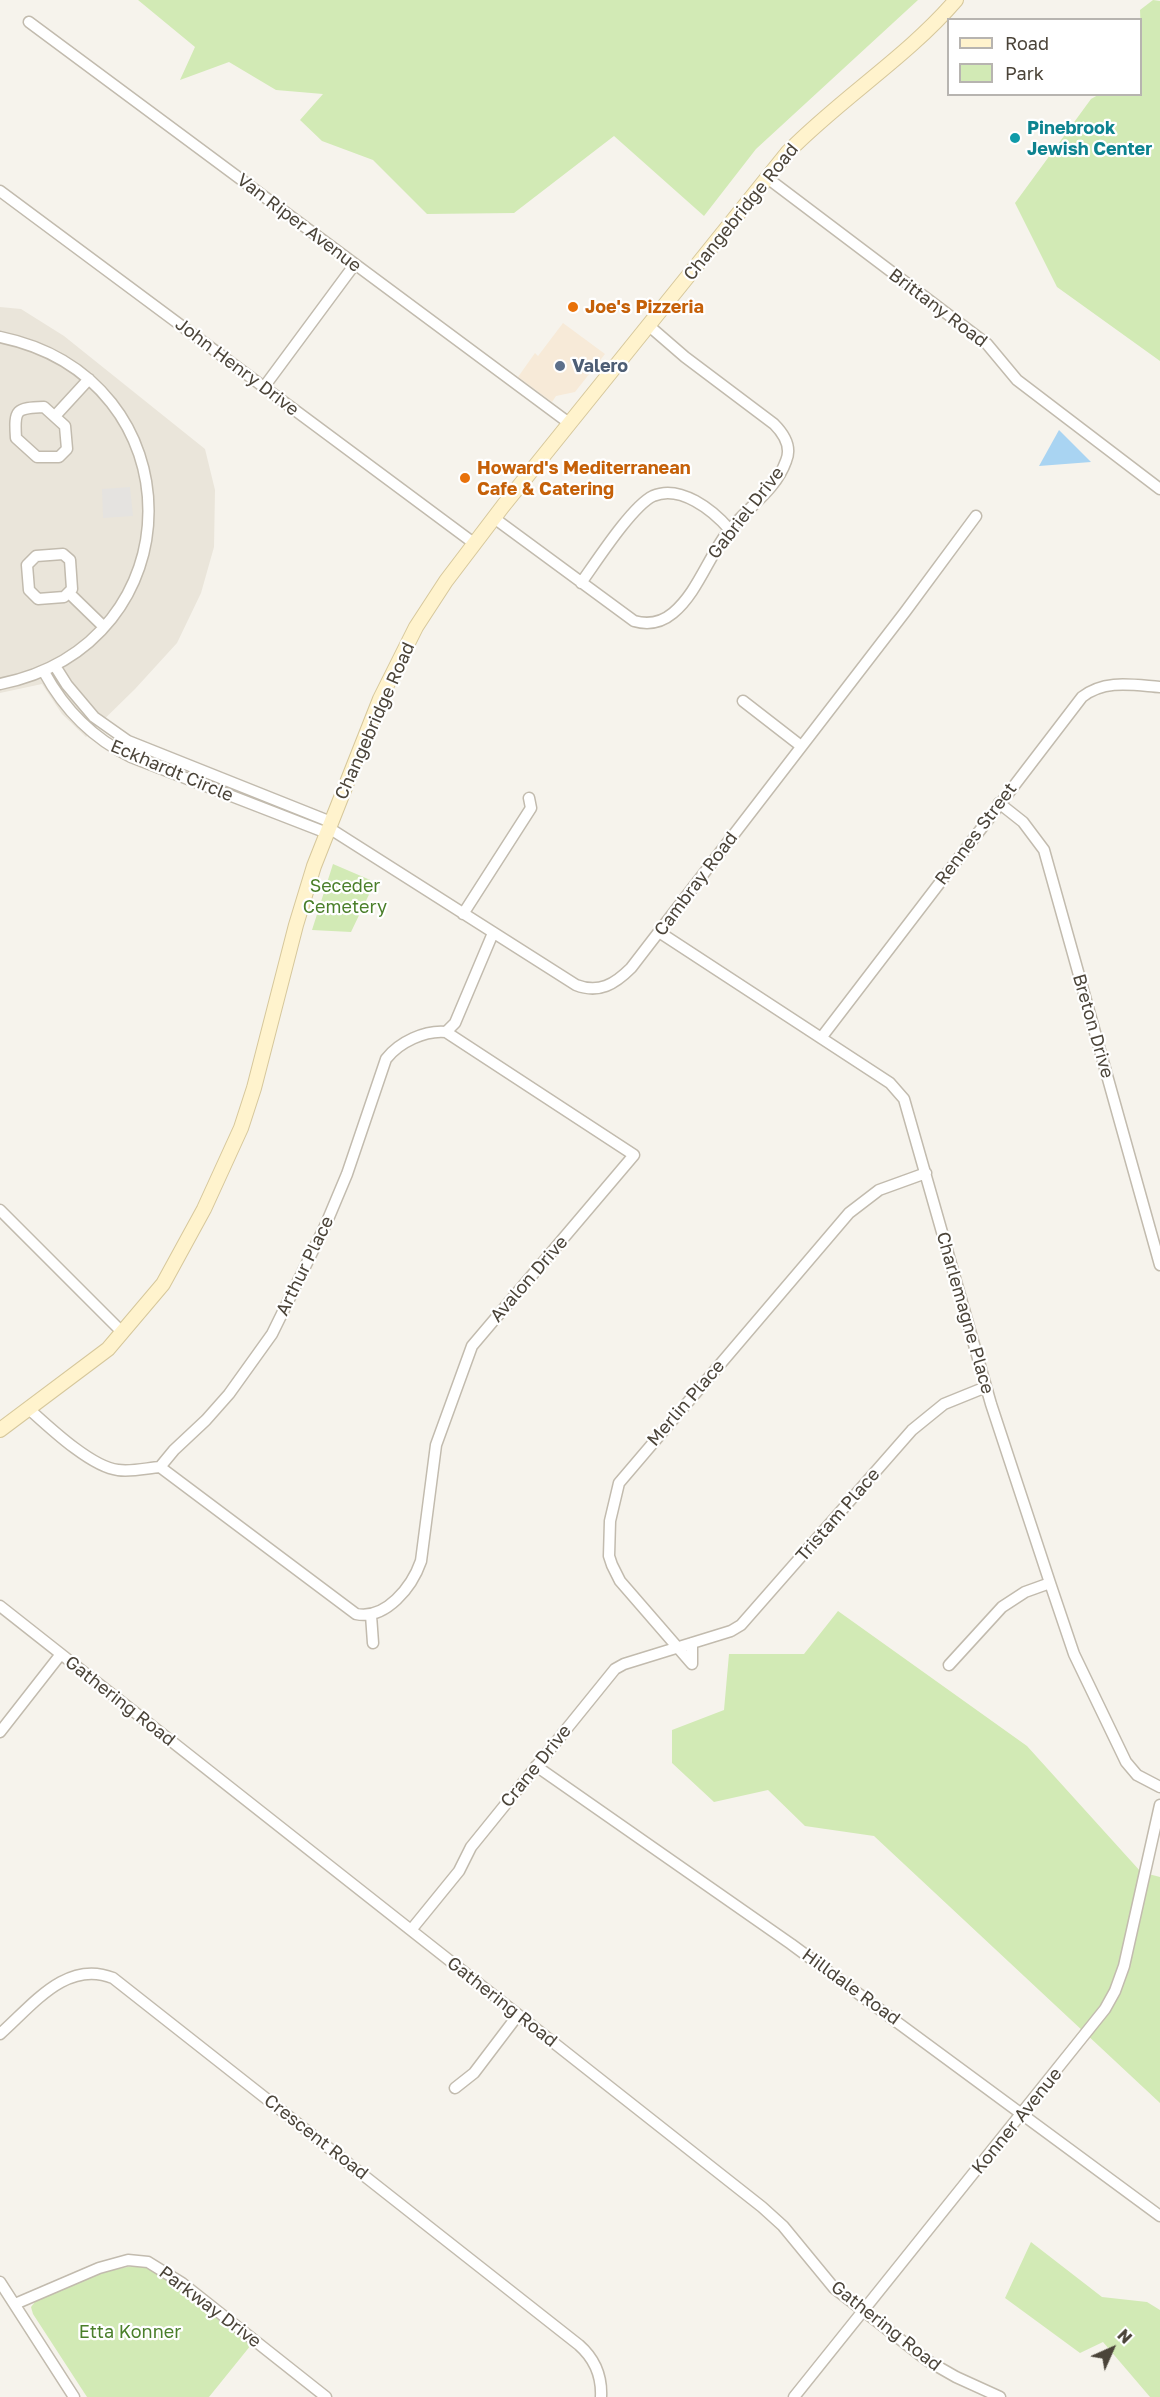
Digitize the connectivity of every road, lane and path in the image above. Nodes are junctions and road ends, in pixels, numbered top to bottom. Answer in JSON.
{"nodes":[{"id":1,"x":956,"y":0,"type":"edge"},
{"id":2,"x":29,"y":22,"type":"dead end"},
{"id":3,"x":766,"y":177,"type":"junction"},
{"id":4,"x":0,"y":191,"type":"edge"},
{"id":5,"x":355,"y":264,"type":"junction"},
{"id":6,"x":648,"y":324,"type":"junction"},
{"id":7,"x":0,"y":338,"type":"edge"},
{"id":8,"x":89,"y":379,"type":"junction"},
{"id":9,"x":264,"y":387,"type":"junction"},
{"id":10,"x":55,"y":416,"type":"junction"},
{"id":11,"x":569,"y":423,"type":"junction"},
{"id":12,"x":1160,"y":489,"type":"edge"},
{"id":13,"x":976,"y":516,"type":"dead end"},
{"id":14,"x":494,"y":518,"type":"junction"},
{"id":15,"x":730,"y":530,"type":"junction"},
{"id":16,"x":475,"y":544,"type":"junction"},
{"id":17,"x":581,"y":582,"type":"junction"},
{"id":18,"x":69,"y":593,"type":"junction"},
{"id":19,"x":104,"y":627,"type":"junction"},
{"id":20,"x":55,"y":666,"type":"junction"},
{"id":21,"x":44,"y":672,"type":"junction"},
{"id":22,"x":0,"y":684,"type":"edge"},
{"id":23,"x":1160,"y":687,"type":"edge"},
{"id":24,"x":743,"y":701,"type":"dead end"},
{"id":25,"x":801,"y":746,"type":"junction"},
{"id":26,"x":529,"y":798,"type":"dead end"},
{"id":27,"x":999,"y":803,"type":"junction"},
{"id":28,"x":329,"y":828,"type":"junction"},
{"id":29,"x":463,"y":914,"type":"junction"},
{"id":30,"x":659,"y":932,"type":"junction"},
{"id":31,"x":493,"y":933,"type":"junction"},
{"id":32,"x":446,"y":1032,"type":"junction"},
{"id":33,"x":821,"y":1038,"type":"junction"},
{"id":34,"x":926,"y":1173,"type":"junction"},
{"id":35,"x":0,"y":1210,"type":"edge"},
{"id":36,"x":1160,"y":1265,"type":"edge"},
{"id":37,"x":123,"y":1333,"type":"junction"},
{"id":38,"x":986,"y":1387,"type":"junction"},
{"id":39,"x":29,"y":1409,"type":"junction"},
{"id":40,"x":0,"y":1430,"type":"edge"},
{"id":41,"x":160,"y":1467,"type":"junction"},
{"id":42,"x":1050,"y":1583,"type":"junction"},
{"id":43,"x":0,"y":1606,"type":"edge"},
{"id":44,"x":371,"y":1615,"type":"junction"},
{"id":45,"x":374,"y":1643,"type":"dead end"},
{"id":46,"x":692,"y":1643,"type":"junction"},
{"id":47,"x":677,"y":1647,"type":"junction"},
{"id":48,"x":61,"y":1654,"type":"junction"},
{"id":49,"x":949,"y":1665,"type":"dead end"},
{"id":50,"x":0,"y":1732,"type":"edge"},
{"id":51,"x":536,"y":1766,"type":"junction"},
{"id":52,"x":1160,"y":1787,"type":"edge"},
{"id":53,"x":1160,"y":1805,"type":"edge"},
{"id":54,"x":411,"y":1930,"type":"junction"},
{"id":55,"x":518,"y":2015,"type":"junction"},
{"id":56,"x":0,"y":2034,"type":"edge"},
{"id":57,"x":455,"y":2088,"type":"dead end"},
{"id":58,"x":1022,"y":2114,"type":"junction"},
{"id":59,"x":1160,"y":2216,"type":"edge"},
{"id":60,"x":0,"y":2282,"type":"edge"},
{"id":61,"x":15,"y":2304,"type":"junction"},
{"id":62,"x":864,"y":2310,"type":"junction"},
{"id":63,"x":74,"y":2397,"type":"edge"},
{"id":64,"x":326,"y":2397,"type":"edge"},
{"id":65,"x":601,"y":2397,"type":"edge"},
{"id":66,"x":794,"y":2397,"type":"edge"},
{"id":67,"x":1000,"y":2397,"type":"edge"}],
"edges":[{"from":1,"to":3,"type":"main road","name":"Changebridge Road"},
{"from":2,"to":5,"type":"street","name":"Van Riper Avenue"},
{"from":3,"to":6,"type":"main road","name":"Changebridge Road"},
{"from":3,"to":12,"type":"street","name":"Brittany Road"},
{"from":4,"to":9,"type":"street","name":"John Henry Drive"},
{"from":5,"to":9,"type":"street"},
{"from":5,"to":11,"type":"street","name":"Van Riper Avenue"},
{"from":6,"to":11,"type":"main road","name":"Changebridge Road"},
{"from":6,"to":15,"type":"street","name":"Gabriel Drive"},
{"from":7,"to":8,"type":"street"},
{"from":8,"to":10,"type":"street"},
{"from":8,"to":19,"type":"street"},
{"from":9,"to":16,"type":"street","name":"John Henry Drive"},
{"from":10,"to":10,"type":"street"},
{"from":11,"to":14,"type":"main road","name":"Changebridge Road"},
{"from":13,"to":25,"type":"street","name":"Cambray Road"},
{"from":14,"to":16,"type":"main road","name":"Changebridge Road"},
{"from":14,"to":17,"type":"street","name":"Gabriel Drive"},
{"from":15,"to":17,"type":"street"},
{"from":15,"to":17,"type":"street","name":"Gabriel Drive"},
{"from":16,"to":28,"type":"main road","name":"Changebridge Road"},
{"from":18,"to":18,"type":"street"},
{"from":18,"to":19,"type":"street"},
{"from":19,"to":20,"type":"street"},
{"from":20,"to":21,"type":"street"},
{"from":20,"to":28,"type":"street","name":"Eckhardt Circle"},
{"from":21,"to":22,"type":"street"},
{"from":21,"to":28,"type":"street","name":"Eckhardt Circle"},
{"from":23,"to":27,"type":"street","name":"Rennes Street"},
{"from":24,"to":25,"type":"street"},
{"from":25,"to":30,"type":"street","name":"Cambray Road"},
{"from":26,"to":29,"type":"street"},
{"from":27,"to":33,"type":"street","name":"Rennes Street"},
{"from":27,"to":36,"type":"street","name":"Breton Drive"},
{"from":28,"to":29,"type":"street","name":"Cambray Road"},
{"from":28,"to":37,"type":"main road","name":"Changebridge Road"},
{"from":29,"to":31,"type":"street","name":"Cambray Road"},
{"from":30,"to":31,"type":"street","name":"Cambray Road"},
{"from":30,"to":33,"type":"street","name":"Charlemagne Place"},
{"from":31,"to":32,"type":"street"},
{"from":32,"to":41,"type":"street","name":"Arthur Place"},
{"from":32,"to":44,"type":"street","name":"Avalon Drive"},
{"from":33,"to":34,"type":"street","name":"Charlemagne Place"},
{"from":34,"to":38,"type":"street","name":"Charlemagne Place"},
{"from":34,"to":47,"type":"street","name":"Merlin Place"},
{"from":35,"to":37,"type":"street"},
{"from":37,"to":39,"type":"main road","name":"Changebridge Road"},
{"from":38,"to":42,"type":"street","name":"Charlemagne Place"},
{"from":38,"to":46,"type":"street","name":"Tristam Place"},
{"from":39,"to":40,"type":"main road","name":"Changebridge Road"},
{"from":39,"to":41,"type":"street"},
{"from":41,"to":44,"type":"street"},
{"from":42,"to":49,"type":"street"},
{"from":42,"to":52,"type":"street","name":"Charlemagne Place"},
{"from":43,"to":48,"type":"street","name":"Gathering Road"},
{"from":44,"to":45,"type":"street"},
{"from":46,"to":47,"type":"street","name":"Crane Drive"},
{"from":46,"to":47,"type":"street","name":"Merlin Place"},
{"from":47,"to":51,"type":"street","name":"Crane Drive"},
{"from":48,"to":50,"type":"street"},
{"from":48,"to":54,"type":"street","name":"Gathering Road"},
{"from":51,"to":54,"type":"street","name":"Crane Drive"},
{"from":51,"to":58,"type":"street","name":"Hilldale Road"},
{"from":53,"to":58,"type":"street","name":"Konner Avenue"},
{"from":54,"to":55,"type":"street","name":"Gathering Road"},
{"from":55,"to":57,"type":"street"},
{"from":55,"to":62,"type":"street","name":"Gathering Road"},
{"from":56,"to":65,"type":"street","name":"Crescent Road"},
{"from":58,"to":59,"type":"street","name":"Hilldale Road"},
{"from":58,"to":62,"type":"street","name":"Konner Avenue"},
{"from":60,"to":61,"type":"street"},
{"from":61,"to":63,"type":"street"},
{"from":61,"to":64,"type":"street","name":"Parkway Drive"},
{"from":62,"to":66,"type":"street","name":"Konner Avenue"},
{"from":62,"to":67,"type":"street","name":"Gathering Road"}]}
